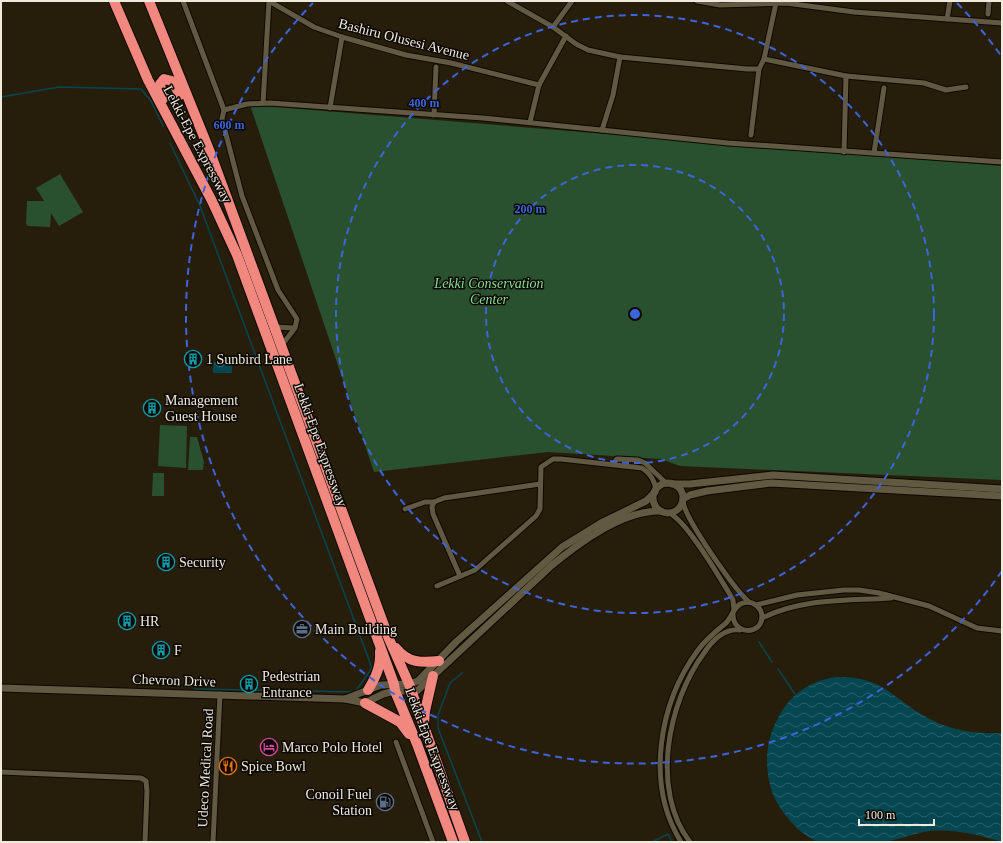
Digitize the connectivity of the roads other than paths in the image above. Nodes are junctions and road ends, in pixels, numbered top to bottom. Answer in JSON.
{"nodes":[{"id":1,"x":114,"y":1,"type":"edge"},
{"id":2,"x":149,"y":1,"type":"edge"},
{"id":3,"x":183,"y":1,"type":"edge"},
{"id":4,"x":269,"y":1,"type":"edge"},
{"id":5,"x":507,"y":1,"type":"edge"},
{"id":6,"x":572,"y":1,"type":"edge"},
{"id":7,"x":697,"y":1,"type":"edge"},
{"id":8,"x":950,"y":1,"type":"edge"},
{"id":9,"x":989,"y":1,"type":"edge"},
{"id":10,"x":776,"y":3,"type":"junction"},
{"id":11,"x":816,"y":4,"type":"edge"},
{"id":12,"x":988,"y":14,"type":"dead end"},
{"id":13,"x":948,"y":19,"type":"junction"},
{"id":14,"x":1002,"y":23,"type":"edge"},
{"id":15,"x":553,"y":27,"type":"junction"},
{"id":16,"x":566,"y":36,"type":"junction"},
{"id":17,"x":342,"y":37,"type":"junction"},
{"id":18,"x":620,"y":57,"type":"junction"},
{"id":19,"x":764,"y":59,"type":"junction"},
{"id":20,"x":436,"y":68,"type":"dead end"},
{"id":21,"x":759,"y":69,"type":"junction"},
{"id":22,"x":846,"y":76,"type":"junction"},
{"id":23,"x":539,"y":85,"type":"junction"},
{"id":24,"x":966,"y":87,"type":"dead end"},
{"id":25,"x":884,"y":88,"type":"dead end"},
{"id":26,"x":263,"y":103,"type":"junction"},
{"id":27,"x":330,"y":108,"type":"junction"},
{"id":28,"x":224,"y":110,"type":"junction"},
{"id":29,"x":434,"y":115,"type":"junction"},
{"id":30,"x":168,"y":116,"type":"junction"},
{"id":31,"x":196,"y":117,"type":"junction"},
{"id":32,"x":530,"y":122,"type":"junction"},
{"id":33,"x":602,"y":130,"type":"junction"},
{"id":34,"x":751,"y":136,"type":"dead end"},
{"id":35,"x":844,"y":152,"type":"junction"},
{"id":36,"x":874,"y":153,"type":"junction"},
{"id":37,"x":1002,"y":162,"type":"edge"},
{"id":38,"x":276,"y":327,"type":"junction"},
{"id":39,"x":294,"y":328,"type":"junction"},
{"id":40,"x":282,"y":345,"type":"junction"},
{"id":41,"x":614,"y":464,"type":"junction"},
{"id":42,"x":540,"y":484,"type":"junction"},
{"id":43,"x":670,"y":484,"type":"junction"},
{"id":44,"x":1002,"y":489,"type":"edge"},
{"id":45,"x":655,"y":492,"type":"junction"},
{"id":46,"x":1002,"y":496,"type":"edge"},
{"id":47,"x":683,"y":501,"type":"junction"},
{"id":48,"x":434,"y":502,"type":"junction"},
{"id":49,"x":405,"y":509,"type":"dead end"},
{"id":50,"x":661,"y":511,"type":"junction"},
{"id":51,"x":669,"y":513,"type":"junction"},
{"id":52,"x":460,"y":576,"type":"junction"},
{"id":53,"x":437,"y":586,"type":"dead end"},
{"id":54,"x":896,"y":598,"type":"junction"},
{"id":55,"x":749,"y":602,"type":"junction"},
{"id":56,"x":365,"y":604,"type":"junction"},
{"id":57,"x":756,"y":605,"type":"junction"},
{"id":58,"x":734,"y":612,"type":"junction"},
{"id":59,"x":762,"y":618,"type":"junction"},
{"id":60,"x":742,"y":630,"type":"junction"},
{"id":61,"x":1002,"y":631,"type":"edge"},
{"id":62,"x":389,"y":639,"type":"junction"},
{"id":63,"x":380,"y":647,"type":"junction"},
{"id":64,"x":439,"y":661,"type":"junction"},
{"id":65,"x":433,"y":676,"type":"junction"},
{"id":66,"x":402,"y":687,"type":"junction"},
{"id":67,"x":1,"y":688,"type":"edge"},
{"id":68,"x":368,"y":690,"type":"junction"},
{"id":69,"x":220,"y":694,"type":"junction"},
{"id":70,"x":346,"y":699,"type":"junction"},
{"id":71,"x":365,"y":703,"type":"junction"},
{"id":72,"x":424,"y":730,"type":"junction"},
{"id":73,"x":396,"y":742,"type":"dead end"},
{"id":74,"x":417,"y":744,"type":"junction"},
{"id":75,"x":1,"y":772,"type":"edge"},
{"id":76,"x":449,"y":798,"type":"junction"},
{"id":77,"x":145,"y":842,"type":"edge"},
{"id":78,"x":213,"y":842,"type":"edge"},
{"id":79,"x":433,"y":842,"type":"edge"},
{"id":80,"x":452,"y":842,"type":"edge"},
{"id":81,"x":465,"y":842,"type":"edge"},
{"id":82,"x":681,"y":842,"type":"edge"},
{"id":83,"x":690,"y":842,"type":"edge"}],
"edges":[{"from":1,"to":30,"type":"highway","name":"Lekki-Epe Expressway"},
{"from":2,"to":31,"type":"highway","name":"Lekki-Epe Expressway"},
{"from":3,"to":28,"type":"street"},
{"from":4,"to":17,"type":"street","name":"Bashiru Olusesi Avenue"},
{"from":4,"to":26,"type":"street"},
{"from":5,"to":15,"type":"street"},
{"from":6,"to":15,"type":"street"},
{"from":7,"to":10,"type":"street"},
{"from":8,"to":13,"type":"street"},
{"from":9,"to":12,"type":"street"},
{"from":10,"to":11,"type":"street"},
{"from":10,"to":19,"type":"street"},
{"from":11,"to":13,"type":"street"},
{"from":13,"to":14,"type":"street"},
{"from":15,"to":16,"type":"street"},
{"from":16,"to":18,"type":"street"},
{"from":16,"to":23,"type":"street"},
{"from":17,"to":23,"type":"street","name":"Bashiru Olusesi Avenue"},
{"from":17,"to":27,"type":"street"},
{"from":18,"to":21,"type":"street"},
{"from":18,"to":33,"type":"street"},
{"from":19,"to":21,"type":"street"},
{"from":19,"to":22,"type":"street"},
{"from":20,"to":29,"type":"street"},
{"from":21,"to":34,"type":"street"},
{"from":22,"to":24,"type":"street"},
{"from":22,"to":35,"type":"street"},
{"from":23,"to":32,"type":"street"},
{"from":25,"to":36,"type":"street"},
{"from":26,"to":27,"type":"street"},
{"from":26,"to":28,"type":"street"},
{"from":27,"to":29,"type":"street"},
{"from":28,"to":39,"type":"street"},
{"from":29,"to":32,"type":"street"},
{"from":30,"to":31,"type":"highway"},
{"from":30,"to":56,"type":"highway","name":"Lekki-Epe Expressway"},
{"from":31,"to":38,"type":"highway","name":"Lekki-Epe Expressway"},
{"from":32,"to":33,"type":"street"},
{"from":33,"to":35,"type":"street"},
{"from":35,"to":36,"type":"street"},
{"from":36,"to":37,"type":"street"},
{"from":38,"to":39,"type":"street"},
{"from":38,"to":40,"type":"highway","name":"Lekki-Epe Expressway"},
{"from":39,"to":40,"type":"street"},
{"from":40,"to":62,"type":"highway","name":"Lekki-Epe Expressway"},
{"from":41,"to":42,"type":"street"},
{"from":41,"to":43,"type":"street"},
{"from":41,"to":45,"type":"street"},
{"from":42,"to":48,"type":"street"},
{"from":42,"to":52,"type":"street"},
{"from":43,"to":44,"type":"street"},
{"from":43,"to":45,"type":"street"},
{"from":43,"to":47,"type":"street"},
{"from":45,"to":50,"type":"street"},
{"from":45,"to":64,"type":"street"},
{"from":46,"to":47,"type":"street"},
{"from":47,"to":51,"type":"street"},
{"from":47,"to":55,"type":"street"},
{"from":48,"to":49,"type":"street"},
{"from":48,"to":52,"type":"street"},
{"from":50,"to":51,"type":"street"},
{"from":50,"to":65,"type":"street"},
{"from":51,"to":58,"type":"street"},
{"from":52,"to":53,"type":"street"},
{"from":54,"to":57,"type":"street"},
{"from":54,"to":59,"type":"street"},
{"from":54,"to":61,"type":"street"},
{"from":55,"to":57,"type":"street"},
{"from":55,"to":58,"type":"street"},
{"from":56,"to":63,"type":"highway","name":"Lekki-Epe Expressway"},
{"from":56,"to":66,"type":"highway"},
{"from":57,"to":59,"type":"street"},
{"from":58,"to":60,"type":"street"},
{"from":58,"to":82,"type":"street"},
{"from":59,"to":60,"type":"street"},
{"from":60,"to":83,"type":"street"},
{"from":62,"to":64,"type":"highway"},
{"from":62,"to":66,"type":"highway","name":"Lekki-Epe Expressway"},
{"from":63,"to":66,"type":"highway","name":"Lekki-Epe Expressway"},
{"from":63,"to":68,"type":"highway"},
{"from":64,"to":66,"type":"street"},
{"from":65,"to":66,"type":"street"},
{"from":65,"to":72,"type":"highway"},
{"from":66,"to":68,"type":"street","name":"Chevron Drive"},
{"from":66,"to":71,"type":"street"},
{"from":66,"to":72,"type":"highway","name":"Lekki-Epe Expressway"},
{"from":66,"to":74,"type":"highway","name":"Lekki-Epe Expressway"},
{"from":66,"to":76,"type":"highway"},
{"from":67,"to":69,"type":"street","name":"Chevron Drive"},
{"from":68,"to":70,"type":"street","name":"Chevron Drive"},
{"from":69,"to":70,"type":"street","name":"Chevron Drive"},
{"from":69,"to":78,"type":"street","name":"Udeco Medical Road"},
{"from":70,"to":71,"type":"street","name":"Chevron Drive"},
{"from":71,"to":74,"type":"highway"},
{"from":72,"to":76,"type":"highway","name":"Lekki-Epe Expressway"},
{"from":73,"to":79,"type":"street"},
{"from":74,"to":80,"type":"highway","name":"Lekki-Epe Expressway"},
{"from":75,"to":77,"type":"street"},
{"from":76,"to":81,"type":"highway","name":"Lekki-Epe Expressway"}]}
